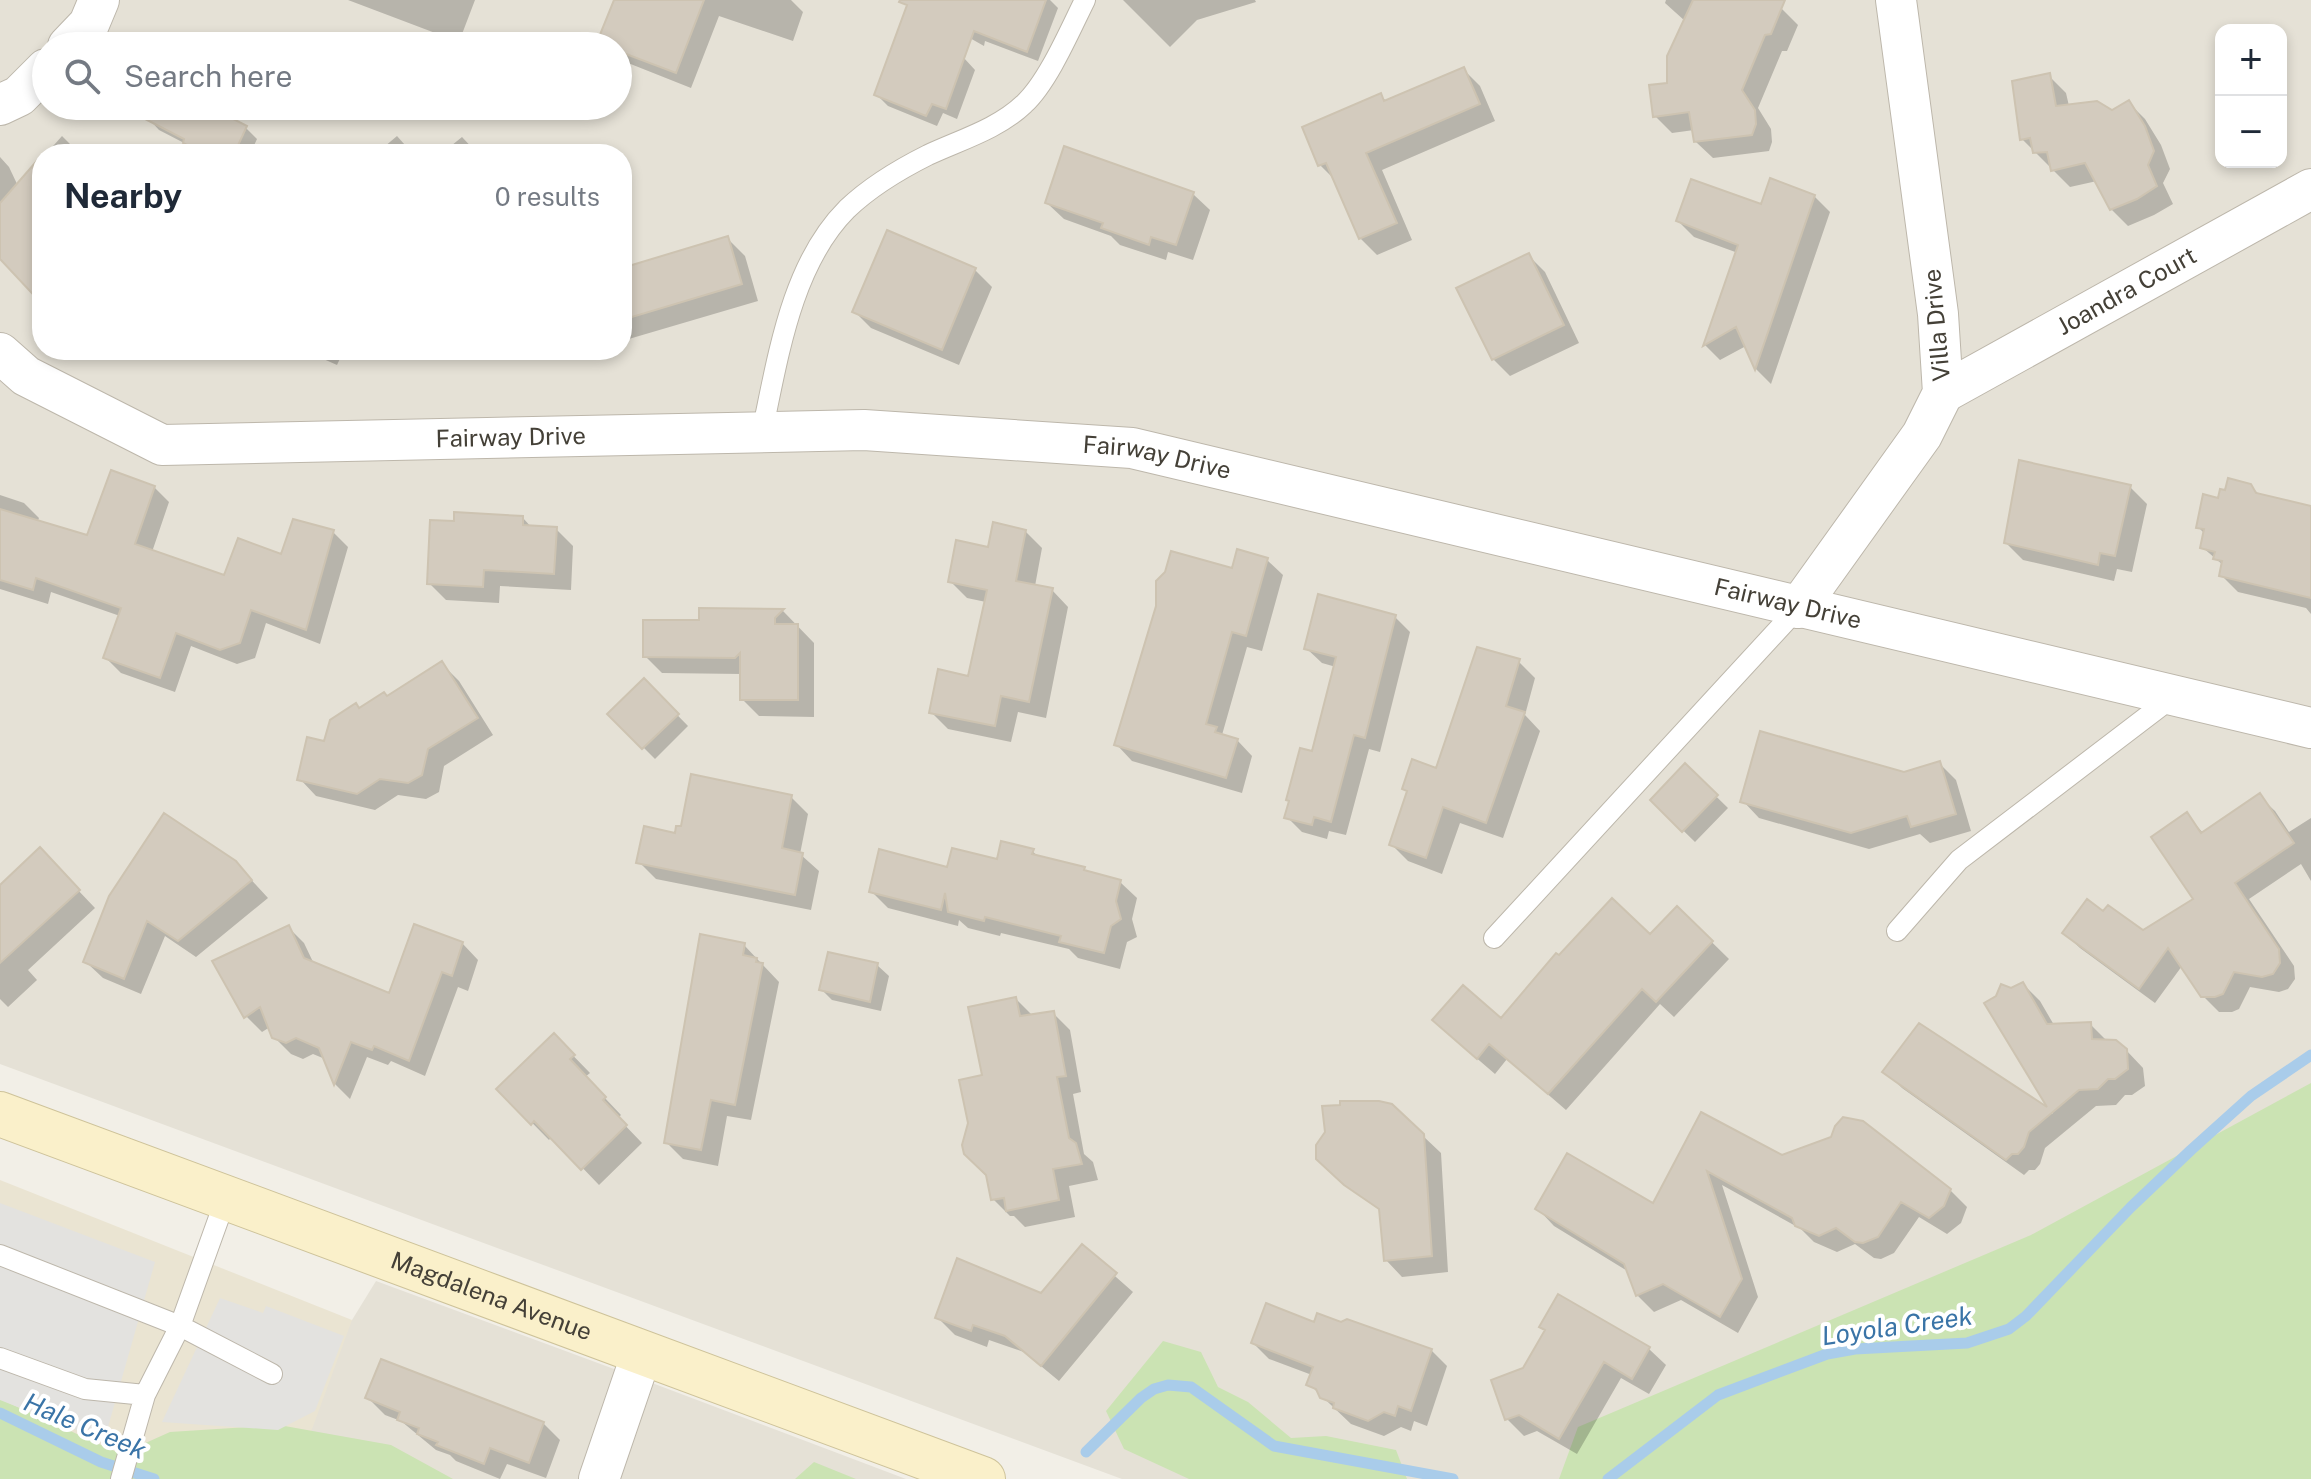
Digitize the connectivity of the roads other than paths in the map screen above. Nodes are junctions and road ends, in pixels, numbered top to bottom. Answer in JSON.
{"nodes":[{"id":1,"x":99,"y":0,"type":"edge"},
{"id":2,"x":1085,"y":0,"type":"edge"},
{"id":3,"x":1896,"y":0,"type":"edge"},
{"id":4,"x":81,"y":32,"type":"edge"},
{"id":5,"x":32,"y":83,"type":"edge"},
{"id":6,"x":0,"y":105,"type":"edge"},
{"id":7,"x":2311,"y":189,"type":"edge"},
{"id":8,"x":0,"y":353,"type":"edge"},
{"id":9,"x":1943,"y":393,"type":"junction"},
{"id":10,"x":762,"y":432,"type":"junction"},
{"id":11,"x":1798,"y":608,"type":"junction"},
{"id":12,"x":2174,"y":696,"type":"junction"},
{"id":13,"x":2311,"y":728,"type":"edge"},
{"id":14,"x":1897,"y":931,"type":"dead end"},
{"id":15,"x":1494,"y":938,"type":"dead end"},
{"id":16,"x":0,"y":1114,"type":"edge"},
{"id":17,"x":226,"y":1198,"type":"junction"},
{"id":18,"x":0,"y":1255,"type":"edge"},
{"id":19,"x":180,"y":1326,"type":"junction"},
{"id":20,"x":642,"y":1353,"type":"junction"},
{"id":21,"x":0,"y":1358,"type":"edge"},
{"id":22,"x":272,"y":1374,"type":"dead end"},
{"id":23,"x":145,"y":1395,"type":"junction"},
{"id":24,"x":121,"y":1479,"type":"edge"},
{"id":25,"x":599,"y":1479,"type":"edge"},
{"id":26,"x":983,"y":1479,"type":"edge"}],
"edges":[{"from":1,"to":4,"type":"street"},
{"from":2,"to":10,"type":"lane"},
{"from":3,"to":9,"type":"street","name":"Villa Drive"},
{"from":5,"to":6,"type":"street"},
{"from":7,"to":9,"type":"street","name":"Joandra Court"},
{"from":8,"to":10,"type":"street","name":"Fairway Drive"},
{"from":9,"to":11,"type":"street","name":"Villa Drive"},
{"from":10,"to":11,"type":"street","name":"Fairway Drive"},
{"from":11,"to":12,"type":"street","name":"Fairway Drive"},
{"from":11,"to":15,"type":"lane"},
{"from":12,"to":13,"type":"street","name":"Fairway Drive"},
{"from":12,"to":14,"type":"lane"},
{"from":16,"to":17,"type":"main road","name":"Magdalena Avenue"},
{"from":17,"to":19,"type":"lane"},
{"from":17,"to":20,"type":"main road","name":"Magdalena Avenue"},
{"from":18,"to":19,"type":"lane"},
{"from":19,"to":22,"type":"lane"},
{"from":19,"to":23,"type":"lane"},
{"from":20,"to":25,"type":"street"},
{"from":20,"to":26,"type":"main road","name":"Magdalena Avenue"},
{"from":21,"to":23,"type":"lane"},
{"from":23,"to":24,"type":"lane"}]}
